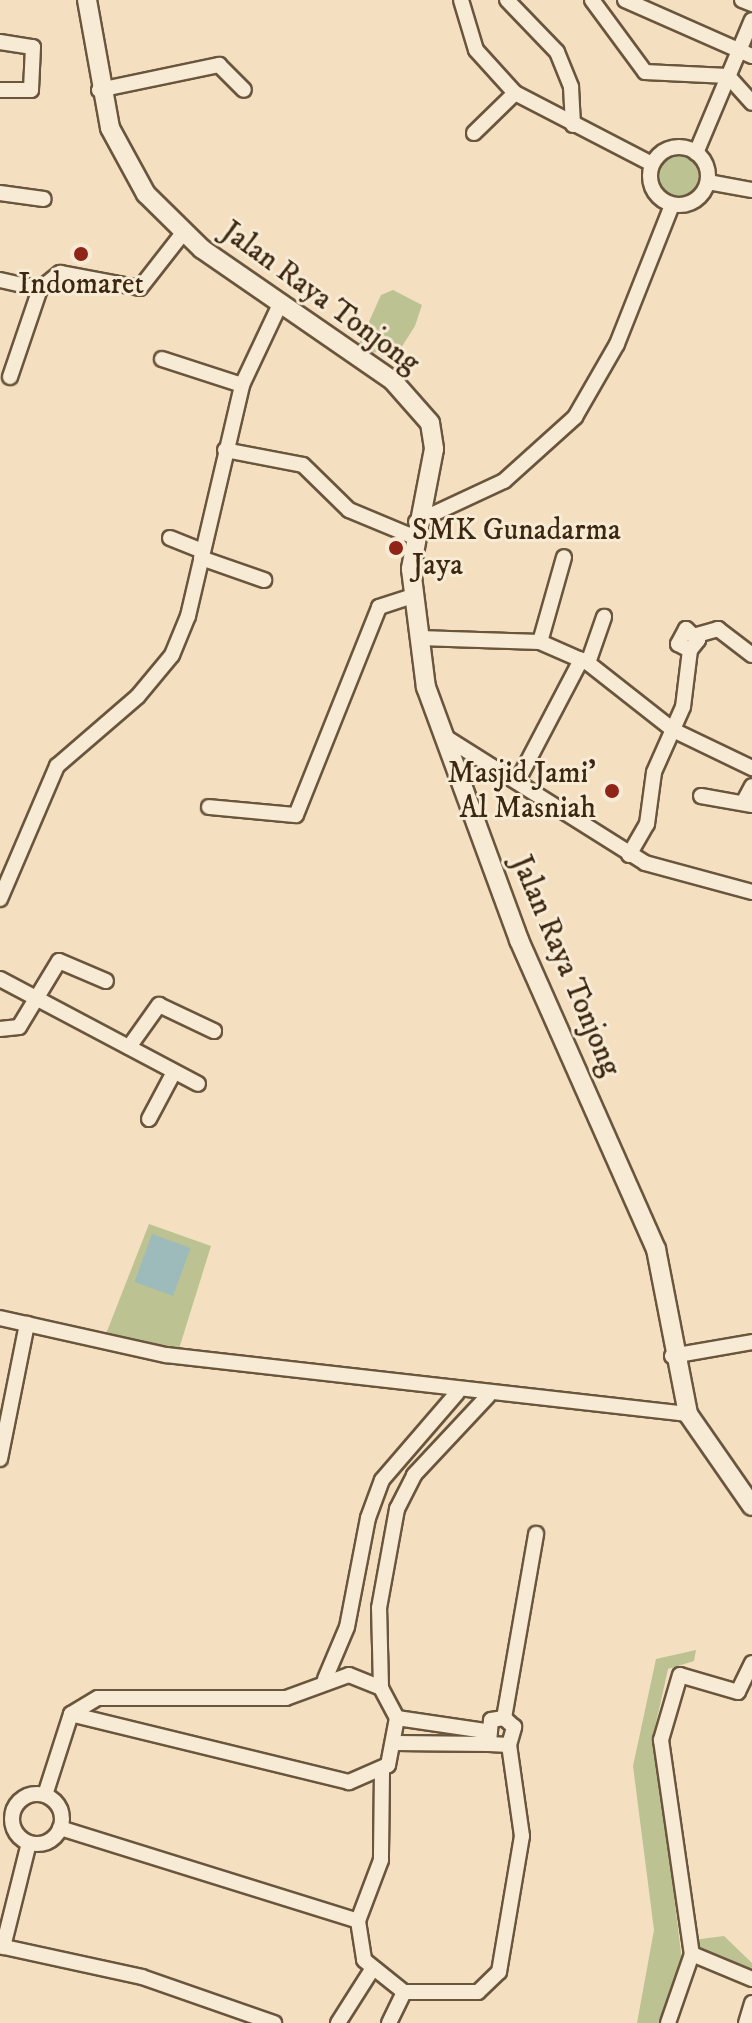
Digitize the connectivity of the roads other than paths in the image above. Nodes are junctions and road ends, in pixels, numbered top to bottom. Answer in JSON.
{"nodes":[{"id":1,"x":87,"y":0,"type":"edge"},
{"id":2,"x":461,"y":0,"type":"edge"},
{"id":3,"x":507,"y":0,"type":"edge"},
{"id":4,"x":592,"y":0,"type":"edge"},
{"id":5,"x":625,"y":0,"type":"edge"},
{"id":6,"x":742,"y":0,"type":"edge"},
{"id":7,"x":752,"y":4,"type":"edge"},
{"id":8,"x":752,"y":20,"type":"edge"},
{"id":9,"x":0,"y":42,"type":"edge"},
{"id":10,"x":746,"y":53,"type":"edge"},
{"id":11,"x":728,"y":76,"type":"junction"},
{"id":12,"x":0,"y":90,"type":"edge"},
{"id":13,"x":99,"y":90,"type":"junction"},
{"id":14,"x":244,"y":90,"type":"dead end"},
{"id":15,"x":515,"y":93,"type":"junction"},
{"id":16,"x":752,"y":103,"type":"edge"},
{"id":17,"x":573,"y":125,"type":"junction"},
{"id":18,"x":474,"y":133,"type":"dead end"},
{"id":19,"x":696,"y":153,"type":"junction"},
{"id":20,"x":652,"y":164,"type":"junction"},
{"id":21,"x":708,"y":182,"type":"junction"},
{"id":22,"x":752,"y":190,"type":"edge"},
{"id":23,"x":0,"y":193,"type":"edge"},
{"id":24,"x":44,"y":199,"type":"dead end"},
{"id":25,"x":672,"y":205,"type":"junction"},
{"id":26,"x":183,"y":233,"type":"junction"},
{"id":27,"x":0,"y":280,"type":"edge"},
{"id":28,"x":40,"y":289,"type":"junction"},
{"id":29,"x":281,"y":302,"type":"junction"},
{"id":30,"x":162,"y":359,"type":"dead end"},
{"id":31,"x":10,"y":377,"type":"dead end"},
{"id":32,"x":242,"y":385,"type":"junction"},
{"id":33,"x":225,"y":450,"type":"junction"},
{"id":34,"x":415,"y":530,"type":"junction"},
{"id":35,"x":170,"y":538,"type":"dead end"},
{"id":36,"x":201,"y":554,"type":"junction"},
{"id":37,"x":564,"y":557,"type":"dead end"},
{"id":38,"x":264,"y":580,"type":"dead end"},
{"id":39,"x":412,"y":596,"type":"junction"},
{"id":40,"x":604,"y":617,"type":"dead end"},
{"id":41,"x":419,"y":638,"type":"junction"},
{"id":42,"x":540,"y":642,"type":"junction"},
{"id":43,"x":752,"y":655,"type":"edge"},
{"id":44,"x":585,"y":662,"type":"junction"},
{"id":45,"x":673,"y":730,"type":"junction"},
{"id":46,"x":440,"y":734,"type":"junction"},
{"id":47,"x":752,"y":768,"type":"edge"},
{"id":48,"x":518,"y":780,"type":"junction"},
{"id":49,"x":752,"y":786,"type":"edge"},
{"id":50,"x":701,"y":796,"type":"dead end"},
{"id":51,"x":748,"y":804,"type":"edge"},
{"id":52,"x":209,"y":807,"type":"dead end"},
{"id":53,"x":629,"y":855,"type":"junction"},
{"id":54,"x":752,"y":892,"type":"edge"},
{"id":55,"x":0,"y":899,"type":"edge"},
{"id":56,"x":0,"y":979,"type":"edge"},
{"id":57,"x":106,"y":981,"type":"dead end"},
{"id":58,"x":36,"y":998,"type":"junction"},
{"id":59,"x":0,"y":1029,"type":"edge"},
{"id":60,"x":214,"y":1031,"type":"dead end"},
{"id":61,"x":129,"y":1047,"type":"junction"},
{"id":62,"x":174,"y":1072,"type":"junction"},
{"id":63,"x":198,"y":1084,"type":"dead end"},
{"id":64,"x":149,"y":1119,"type":"dead end"},
{"id":65,"x":0,"y":1318,"type":"edge"},
{"id":66,"x":27,"y":1324,"type":"junction"},
{"id":67,"x":752,"y":1342,"type":"edge"},
{"id":68,"x":672,"y":1356,"type":"junction"},
{"id":69,"x":457,"y":1393,"type":"junction"},
{"id":70,"x":488,"y":1396,"type":"junction"},
{"id":71,"x":688,"y":1414,"type":"junction"},
{"id":72,"x":0,"y":1459,"type":"edge"},
{"id":73,"x":752,"y":1506,"type":"edge"},
{"id":74,"x":536,"y":1534,"type":"dead end"},
{"id":75,"x":752,"y":1663,"type":"edge"},
{"id":76,"x":325,"y":1679,"type":"junction"},
{"id":77,"x":381,"y":1688,"type":"junction"},
{"id":78,"x":71,"y":1714,"type":"junction"},
{"id":79,"x":397,"y":1718,"type":"junction"},
{"id":80,"x":504,"y":1718,"type":"junction"},
{"id":81,"x":487,"y":1737,"type":"junction"},
{"id":82,"x":396,"y":1743,"type":"junction"},
{"id":83,"x":509,"y":1745,"type":"junction"},
{"id":84,"x":382,"y":1772,"type":"junction"},
{"id":85,"x":45,"y":1795,"type":"junction"},
{"id":86,"x":6,"y":1818,"type":"edge"},
{"id":87,"x":60,"y":1828,"type":"junction"},
{"id":88,"x":29,"y":1843,"type":"junction"},
{"id":89,"x":358,"y":1921,"type":"junction"},
{"id":90,"x":1,"y":1947,"type":"edge"},
{"id":91,"x":692,"y":1954,"type":"junction"},
{"id":92,"x":371,"y":1971,"type":"junction"},
{"id":93,"x":752,"y":1979,"type":"edge"},
{"id":94,"x":404,"y":1992,"type":"junction"},
{"id":95,"x":752,"y":2003,"type":"edge"},
{"id":96,"x":274,"y":2023,"type":"edge"},
{"id":97,"x":338,"y":2023,"type":"edge"},
{"id":98,"x":389,"y":2023,"type":"edge"},
{"id":99,"x":668,"y":2023,"type":"edge"},
{"id":100,"x":746,"y":2023,"type":"edge"}],
"edges":[{"from":1,"to":13,"type":"main road","name":"Jalan Raya Tonjong"},
{"from":2,"to":15,"type":"street"},
{"from":3,"to":17,"type":"street"},
{"from":4,"to":11,"type":"street"},
{"from":5,"to":10,"type":"street"},
{"from":6,"to":7,"type":"street"},
{"from":8,"to":10,"type":"street"},
{"from":9,"to":12,"type":"street"},
{"from":10,"to":11,"type":"street"},
{"from":11,"to":16,"type":"street"},
{"from":11,"to":19,"type":"street"},
{"from":13,"to":14,"type":"street"},
{"from":13,"to":26,"type":"main road","name":"Jalan Raya Tonjong"},
{"from":15,"to":17,"type":"street"},
{"from":15,"to":18,"type":"street"},
{"from":17,"to":20,"type":"street"},
{"from":19,"to":20,"type":"street"},
{"from":19,"to":21,"type":"street"},
{"from":20,"to":25,"type":"street"},
{"from":21,"to":22,"type":"street"},
{"from":21,"to":25,"type":"street"},
{"from":23,"to":24,"type":"street"},
{"from":25,"to":34,"type":"street"},
{"from":26,"to":28,"type":"street"},
{"from":26,"to":29,"type":"main road","name":"Jalan Raya Tonjong"},
{"from":27,"to":28,"type":"street"},
{"from":28,"to":31,"type":"street"},
{"from":29,"to":32,"type":"street"},
{"from":29,"to":34,"type":"main road","name":"Jalan Raya Tonjong"},
{"from":30,"to":32,"type":"street"},
{"from":32,"to":33,"type":"street"},
{"from":33,"to":34,"type":"street"},
{"from":33,"to":36,"type":"street"},
{"from":34,"to":39,"type":"main road","name":"Jalan Raya Tonjong"},
{"from":35,"to":36,"type":"street"},
{"from":36,"to":38,"type":"street"},
{"from":36,"to":55,"type":"street"},
{"from":37,"to":42,"type":"street"},
{"from":39,"to":41,"type":"main road","name":"Jalan Raya Tonjong"},
{"from":39,"to":52,"type":"street"},
{"from":40,"to":44,"type":"street"},
{"from":41,"to":42,"type":"street"},
{"from":41,"to":46,"type":"main road","name":"Jalan Raya Tonjong"},
{"from":42,"to":44,"type":"street"},
{"from":43,"to":45,"type":"street"},
{"from":44,"to":45,"type":"street"},
{"from":44,"to":48,"type":"street"},
{"from":45,"to":47,"type":"street"},
{"from":45,"to":53,"type":"street"},
{"from":46,"to":48,"type":"street"},
{"from":46,"to":68,"type":"main road","name":"Jalan Raya Tonjong"},
{"from":48,"to":53,"type":"street"},
{"from":49,"to":51,"type":"street"},
{"from":50,"to":51,"type":"street"},
{"from":53,"to":54,"type":"street"},
{"from":56,"to":58,"type":"street"},
{"from":57,"to":58,"type":"street"},
{"from":58,"to":59,"type":"street"},
{"from":58,"to":61,"type":"street"},
{"from":60,"to":61,"type":"street"},
{"from":61,"to":62,"type":"street"},
{"from":62,"to":63,"type":"street"},
{"from":62,"to":64,"type":"street"},
{"from":65,"to":66,"type":"street"},
{"from":66,"to":69,"type":"street"},
{"from":66,"to":72,"type":"street"},
{"from":67,"to":68,"type":"street"},
{"from":68,"to":71,"type":"main road","name":"Jalan Raya Tonjong"},
{"from":69,"to":70,"type":"street"},
{"from":69,"to":76,"type":"street"},
{"from":70,"to":71,"type":"street"},
{"from":70,"to":77,"type":"street"},
{"from":71,"to":73,"type":"main road","name":"Jalan Raya Tonjong"},
{"from":74,"to":80,"type":"street"},
{"from":75,"to":91,"type":"street"},
{"from":76,"to":77,"type":"street"},
{"from":76,"to":78,"type":"street"},
{"from":77,"to":79,"type":"street"},
{"from":78,"to":84,"type":"street"},
{"from":78,"to":85,"type":"street"},
{"from":79,"to":81,"type":"street"},
{"from":79,"to":82,"type":"street"},
{"from":80,"to":81,"type":"street"},
{"from":80,"to":83,"type":"street"},
{"from":81,"to":82,"type":"street"},
{"from":81,"to":83,"type":"street"},
{"from":82,"to":84,"type":"street"},
{"from":83,"to":94,"type":"street"},
{"from":84,"to":89,"type":"street"},
{"from":85,"to":86,"type":"street"},
{"from":85,"to":87,"type":"street"},
{"from":86,"to":88,"type":"street"},
{"from":87,"to":88,"type":"street"},
{"from":87,"to":89,"type":"street"},
{"from":88,"to":90,"type":"street"},
{"from":89,"to":92,"type":"street"},
{"from":90,"to":96,"type":"street"},
{"from":91,"to":93,"type":"street"},
{"from":91,"to":99,"type":"street"},
{"from":92,"to":94,"type":"street"},
{"from":92,"to":97,"type":"street"},
{"from":94,"to":98,"type":"street"},
{"from":95,"to":100,"type":"street"}]}
